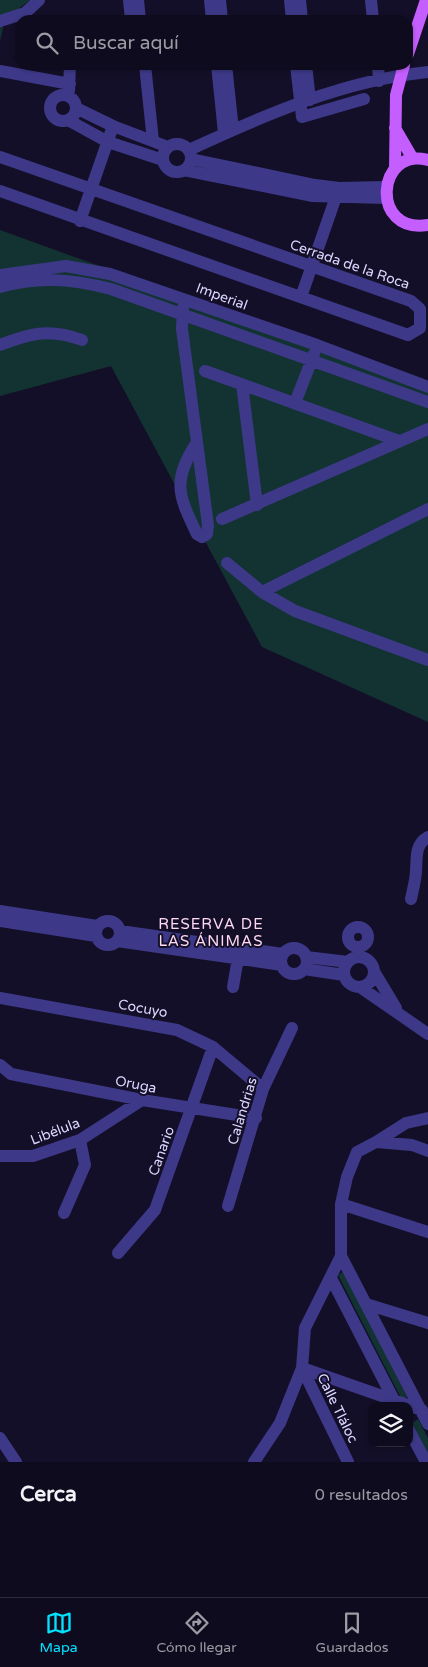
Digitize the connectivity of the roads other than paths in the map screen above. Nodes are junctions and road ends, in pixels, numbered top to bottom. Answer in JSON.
{"nodes":[{"id":1,"x":40,"y":0,"type":"edge"},
{"id":2,"x":210,"y":0,"type":"edge"},
{"id":3,"x":220,"y":0,"type":"edge"},
{"id":4,"x":290,"y":0,"type":"edge"},
{"id":5,"x":300,"y":0,"type":"edge"},
{"id":6,"x":426,"y":0,"type":"edge"},
{"id":7,"x":375,"y":1,"type":"edge"},
{"id":8,"x":19,"y":15,"type":"edge"},
{"id":9,"x":212,"y":15,"type":"edge"},
{"id":10,"x":222,"y":15,"type":"edge"},
{"id":11,"x":292,"y":15,"type":"edge"},
{"id":12,"x":302,"y":15,"type":"edge"},
{"id":13,"x":374,"y":15,"type":"edge"},
{"id":14,"x":379,"y":15,"type":"edge"},
{"id":15,"x":15,"y":16,"type":"edge"},
{"id":16,"x":0,"y":21,"type":"edge"},
{"id":17,"x":413,"y":39,"type":"edge"},
{"id":18,"x":70,"y":70,"type":"edge"},
{"id":19,"x":141,"y":70,"type":"edge"},
{"id":20,"x":218,"y":70,"type":"edge"},
{"id":21,"x":226,"y":70,"type":"edge"},
{"id":22,"x":297,"y":70,"type":"edge"},
{"id":23,"x":306,"y":70,"type":"edge"},
{"id":24,"x":380,"y":70,"type":"edge"},
{"id":25,"x":384,"y":70,"type":"edge"},
{"id":26,"x":402,"y":70,"type":"edge"},
{"id":27,"x":0,"y":71,"type":"edge"},
{"id":28,"x":428,"y":72,"type":"edge"},
{"id":29,"x":383,"y":80,"type":"junction"},
{"id":30,"x":69,"y":90,"type":"junction"},
{"id":31,"x":364,"y":99,"type":"dead end"},
{"id":32,"x":305,"y":101,"type":"junction"},
{"id":33,"x":76,"y":108,"type":"junction"},
{"id":34,"x":68,"y":120,"type":"junction"},
{"id":35,"x":113,"y":126,"type":"junction"},
{"id":36,"x":395,"y":128,"type":"junction"},
{"id":37,"x":229,"y":132,"type":"junction"},
{"id":38,"x":149,"y":140,"type":"junction"},
{"id":39,"x":108,"y":142,"type":"junction"},
{"id":40,"x":168,"y":147,"type":"junction"},
{"id":41,"x":190,"y":154,"type":"junction"},
{"id":42,"x":0,"y":157,"type":"edge"},
{"id":43,"x":413,"y":159,"type":"junction"},
{"id":44,"x":163,"y":160,"type":"junction"},
{"id":45,"x":428,"y":160,"type":"edge"},
{"id":46,"x":395,"y":169,"type":"junction"},
{"id":47,"x":184,"y":170,"type":"junction"},
{"id":48,"x":234,"y":174,"type":"junction"},
{"id":49,"x":91,"y":189,"type":"junction"},
{"id":50,"x":0,"y":191,"type":"edge"},
{"id":51,"x":338,"y":193,"type":"junction"},
{"id":52,"x":386,"y":193,"type":"junction"},
{"id":53,"x":80,"y":221,"type":"junction"},
{"id":54,"x":428,"y":225,"type":"edge"},
{"id":55,"x":312,"y":267,"type":"junction"},
{"id":56,"x":0,"y":274,"type":"edge"},
{"id":57,"x":36,"y":275,"type":"junction"},
{"id":58,"x":0,"y":286,"type":"edge"},
{"id":59,"x":301,"y":297,"type":"junction"},
{"id":60,"x":183,"y":298,"type":"junction"},
{"id":61,"x":183,"y":314,"type":"junction"},
{"id":62,"x":82,"y":340,"type":"dead end"},
{"id":63,"x":0,"y":345,"type":"edge"},
{"id":64,"x":317,"y":345,"type":"junction"},
{"id":65,"x":312,"y":361,"type":"junction"},
{"id":66,"x":205,"y":371,"type":"dead end"},
{"id":67,"x":242,"y":384,"type":"junction"},
{"id":68,"x":428,"y":387,"type":"edge"},
{"id":69,"x":428,"y":402,"type":"edge"},
{"id":70,"x":295,"y":403,"type":"junction"},
{"id":71,"x":428,"y":429,"type":"edge"},
{"id":72,"x":399,"y":441,"type":"junction"},
{"id":73,"x":197,"y":442,"type":"junction"},
{"id":74,"x":257,"y":504,"type":"junction"},
{"id":75,"x":428,"y":509,"type":"edge"},
{"id":76,"x":222,"y":519,"type":"dead end"},
{"id":77,"x":227,"y":563,"type":"dead end"},
{"id":78,"x":262,"y":592,"type":"junction"},
{"id":79,"x":428,"y":660,"type":"edge"},
{"id":80,"x":425,"y":838,"type":"edge"},
{"id":81,"x":411,"y":898,"type":"dead end"},
{"id":82,"x":2,"y":916,"type":"edge"},
{"id":83,"x":97,"y":931,"type":"junction"},
{"id":84,"x":118,"y":936,"type":"junction"},
{"id":85,"x":211,"y":948,"type":"junction"},
{"id":86,"x":353,"y":955,"type":"junction"},
{"id":87,"x":238,"y":958,"type":"junction"},
{"id":88,"x":283,"y":960,"type":"junction"},
{"id":89,"x":305,"y":963,"type":"junction"},
{"id":90,"x":375,"y":973,"type":"junction"},
{"id":91,"x":344,"y":975,"type":"junction"},
{"id":92,"x":233,"y":987,"type":"dead end"},
{"id":93,"x":360,"y":988,"type":"junction"},
{"id":94,"x":0,"y":998,"type":"edge"},
{"id":95,"x":399,"y":1012,"type":"junction"},
{"id":96,"x":292,"y":1028,"type":"dead end"},
{"id":97,"x":428,"y":1034,"type":"edge"},
{"id":98,"x":213,"y":1047,"type":"junction"},
{"id":99,"x":0,"y":1065,"type":"edge"},
{"id":100,"x":6,"y":1076,"type":"edge"},
{"id":101,"x":263,"y":1089,"type":"junction"},
{"id":102,"x":142,"y":1100,"type":"junction"},
{"id":103,"x":192,"y":1108,"type":"junction"},
{"id":104,"x":256,"y":1118,"type":"junction"},
{"id":105,"x":428,"y":1118,"type":"edge"},
{"id":106,"x":80,"y":1140,"type":"junction"},
{"id":107,"x":376,"y":1142,"type":"junction"},
{"id":108,"x":428,"y":1151,"type":"edge"},
{"id":109,"x":0,"y":1156,"type":"edge"},
{"id":110,"x":341,"y":1204,"type":"junction"},
{"id":111,"x":228,"y":1206,"type":"dead end"},
{"id":112,"x":64,"y":1213,"type":"dead end"},
{"id":113,"x":428,"y":1232,"type":"edge"},
{"id":114,"x":118,"y":1253,"type":"dead end"},
{"id":115,"x":341,"y":1256,"type":"junction"},
{"id":116,"x":331,"y":1278,"type":"junction"},
{"id":117,"x":366,"y":1304,"type":"junction"},
{"id":118,"x":428,"y":1323,"type":"edge"},
{"id":119,"x":302,"y":1368,"type":"junction"},
{"id":120,"x":395,"y":1402,"type":"edge"},
{"id":121,"x":424,"y":1411,"type":"edge"},
{"id":122,"x":428,"y":1424,"type":"edge"},
{"id":123,"x":0,"y":1438,"type":"edge"},
{"id":124,"x":413,"y":1438,"type":"edge"},
{"id":125,"x":16,"y":1462,"type":"edge"},
{"id":126,"x":254,"y":1462,"type":"edge"},
{"id":127,"x":348,"y":1462,"type":"edge"},
{"id":128,"x":426,"y":1462,"type":"edge"}],
"edges":[{"from":1,"to":8,"type":"street"},
{"from":2,"to":9,"type":"street"},
{"from":3,"to":10,"type":"street"},
{"from":4,"to":11,"type":"street"},
{"from":5,"to":12,"type":"street"},
{"from":6,"to":17,"type":"main road"},
{"from":7,"to":13,"type":"street"},
{"from":7,"to":14,"type":"street"},
{"from":15,"to":16,"type":"street"},
{"from":18,"to":30,"type":"street"},
{"from":19,"to":38,"type":"street"},
{"from":20,"to":37,"type":"street"},
{"from":21,"to":37,"type":"street"},
{"from":22,"to":32,"type":"street"},
{"from":23,"to":32,"type":"street"},
{"from":24,"to":29,"type":"street"},
{"from":25,"to":29,"type":"street"},
{"from":26,"to":28,"type":"street"},
{"from":26,"to":29,"type":"street"},
{"from":26,"to":36,"type":"main road"},
{"from":27,"to":30,"type":"street"},
{"from":29,"to":32,"type":"street"},
{"from":30,"to":33,"type":"street"},
{"from":30,"to":34,"type":"street"},
{"from":31,"to":32,"type":"street"},
{"from":32,"to":37,"type":"street"},
{"from":33,"to":34,"type":"street"},
{"from":33,"to":35,"type":"street"},
{"from":34,"to":39,"type":"street"},
{"from":35,"to":38,"type":"street"},
{"from":35,"to":39,"type":"street"},
{"from":36,"to":43,"type":"main road"},
{"from":36,"to":46,"type":"main road"},
{"from":37,"to":41,"type":"street"},
{"from":38,"to":40,"type":"street"},
{"from":39,"to":44,"type":"street"},
{"from":39,"to":49,"type":"street"},
{"from":40,"to":41,"type":"street"},
{"from":40,"to":44,"type":"street"},
{"from":41,"to":47,"type":"street"},
{"from":41,"to":48,"type":"street"},
{"from":42,"to":49,"type":"street","name":"Cerrada de la Roca"},
{"from":43,"to":45,"type":"main road"},
{"from":43,"to":46,"type":"main road"},
{"from":44,"to":47,"type":"street"},
{"from":46,"to":52,"type":"main road"},
{"from":47,"to":48,"type":"street"},
{"from":48,"to":51,"type":"street"},
{"from":49,"to":53,"type":"street"},
{"from":49,"to":55,"type":"street","name":"Cerrada de la Roca"},
{"from":50,"to":53,"type":"street","name":"Cerrada de la Roca"},
{"from":51,"to":52,"type":"street"},
{"from":51,"to":55,"type":"street"},
{"from":52,"to":54,"type":"main road"},
{"from":53,"to":59,"type":"street","name":"Cerrada de la Roca"},
{"from":55,"to":59,"type":"street"},
{"from":55,"to":59,"type":"street","name":"Cerrada de la Roca"},
{"from":56,"to":57,"type":"street","name":"Imperial"},
{"from":57,"to":58,"type":"street"},
{"from":57,"to":60,"type":"street","name":"Imperial"},
{"from":57,"to":61,"type":"street"},
{"from":60,"to":61,"type":"street"},
{"from":60,"to":64,"type":"street","name":"Imperial"},
{"from":61,"to":65,"type":"street"},
{"from":61,"to":73,"type":"street"},
{"from":62,"to":63,"type":"street"},
{"from":64,"to":65,"type":"street"},
{"from":64,"to":68,"type":"street","name":"Imperial"},
{"from":65,"to":69,"type":"street"},
{"from":65,"to":70,"type":"street"},
{"from":66,"to":67,"type":"street"},
{"from":67,"to":70,"type":"street"},
{"from":67,"to":74,"type":"street"},
{"from":70,"to":72,"type":"street"},
{"from":71,"to":72,"type":"street"},
{"from":72,"to":74,"type":"street"},
{"from":73,"to":73,"type":"street"},
{"from":74,"to":76,"type":"street"},
{"from":75,"to":78,"type":"street"},
{"from":77,"to":78,"type":"street"},
{"from":78,"to":79,"type":"street"},
{"from":80,"to":81,"type":"street"},
{"from":82,"to":83,"type":"street"},
{"from":83,"to":84,"type":"street"},
{"from":83,"to":84,"type":"street"},
{"from":84,"to":85,"type":"street"},
{"from":85,"to":87,"type":"street"},
{"from":85,"to":88,"type":"street"},
{"from":86,"to":89,"type":"street"},
{"from":86,"to":90,"type":"street"},
{"from":86,"to":91,"type":"street"},
{"from":87,"to":88,"type":"street"},
{"from":87,"to":92,"type":"street"},
{"from":88,"to":89,"type":"street"},
{"from":88,"to":89,"type":"street"},
{"from":89,"to":91,"type":"street"},
{"from":90,"to":93,"type":"street"},
{"from":90,"to":95,"type":"street"},
{"from":91,"to":93,"type":"street"},
{"from":93,"to":95,"type":"street"},
{"from":94,"to":98,"type":"street","name":"Cocuyo"},
{"from":95,"to":97,"type":"street"},
{"from":96,"to":101,"type":"street","name":"Calandrias"},
{"from":98,"to":101,"type":"street","name":"Cocuyo"},
{"from":98,"to":103,"type":"street","name":"Canario"},
{"from":99,"to":100,"type":"street"},
{"from":100,"to":102,"type":"street","name":"Oruga"},
{"from":101,"to":104,"type":"street","name":"Calandrias"},
{"from":102,"to":103,"type":"street","name":"Oruga"},
{"from":102,"to":106,"type":"street","name":"Libélula"},
{"from":103,"to":104,"type":"street","name":"Oruga"},
{"from":103,"to":114,"type":"street","name":"Canario"},
{"from":104,"to":111,"type":"street","name":"Calandrias"},
{"from":105,"to":107,"type":"street"},
{"from":106,"to":109,"type":"street","name":"Libélula"},
{"from":106,"to":112,"type":"street"},
{"from":107,"to":108,"type":"street"},
{"from":107,"to":110,"type":"street"},
{"from":110,"to":113,"type":"street"},
{"from":110,"to":115,"type":"street"},
{"from":115,"to":116,"type":"street"},
{"from":115,"to":117,"type":"street"},
{"from":116,"to":119,"type":"street"},
{"from":116,"to":120,"type":"street"},
{"from":117,"to":118,"type":"street"},
{"from":117,"to":121,"type":"street"},
{"from":119,"to":120,"type":"street"},
{"from":119,"to":126,"type":"street"},
{"from":119,"to":127,"type":"street","name":"Calle Tláloc"},
{"from":121,"to":122,"type":"street"},
{"from":123,"to":125,"type":"street"},
{"from":124,"to":128,"type":"street"}]}
